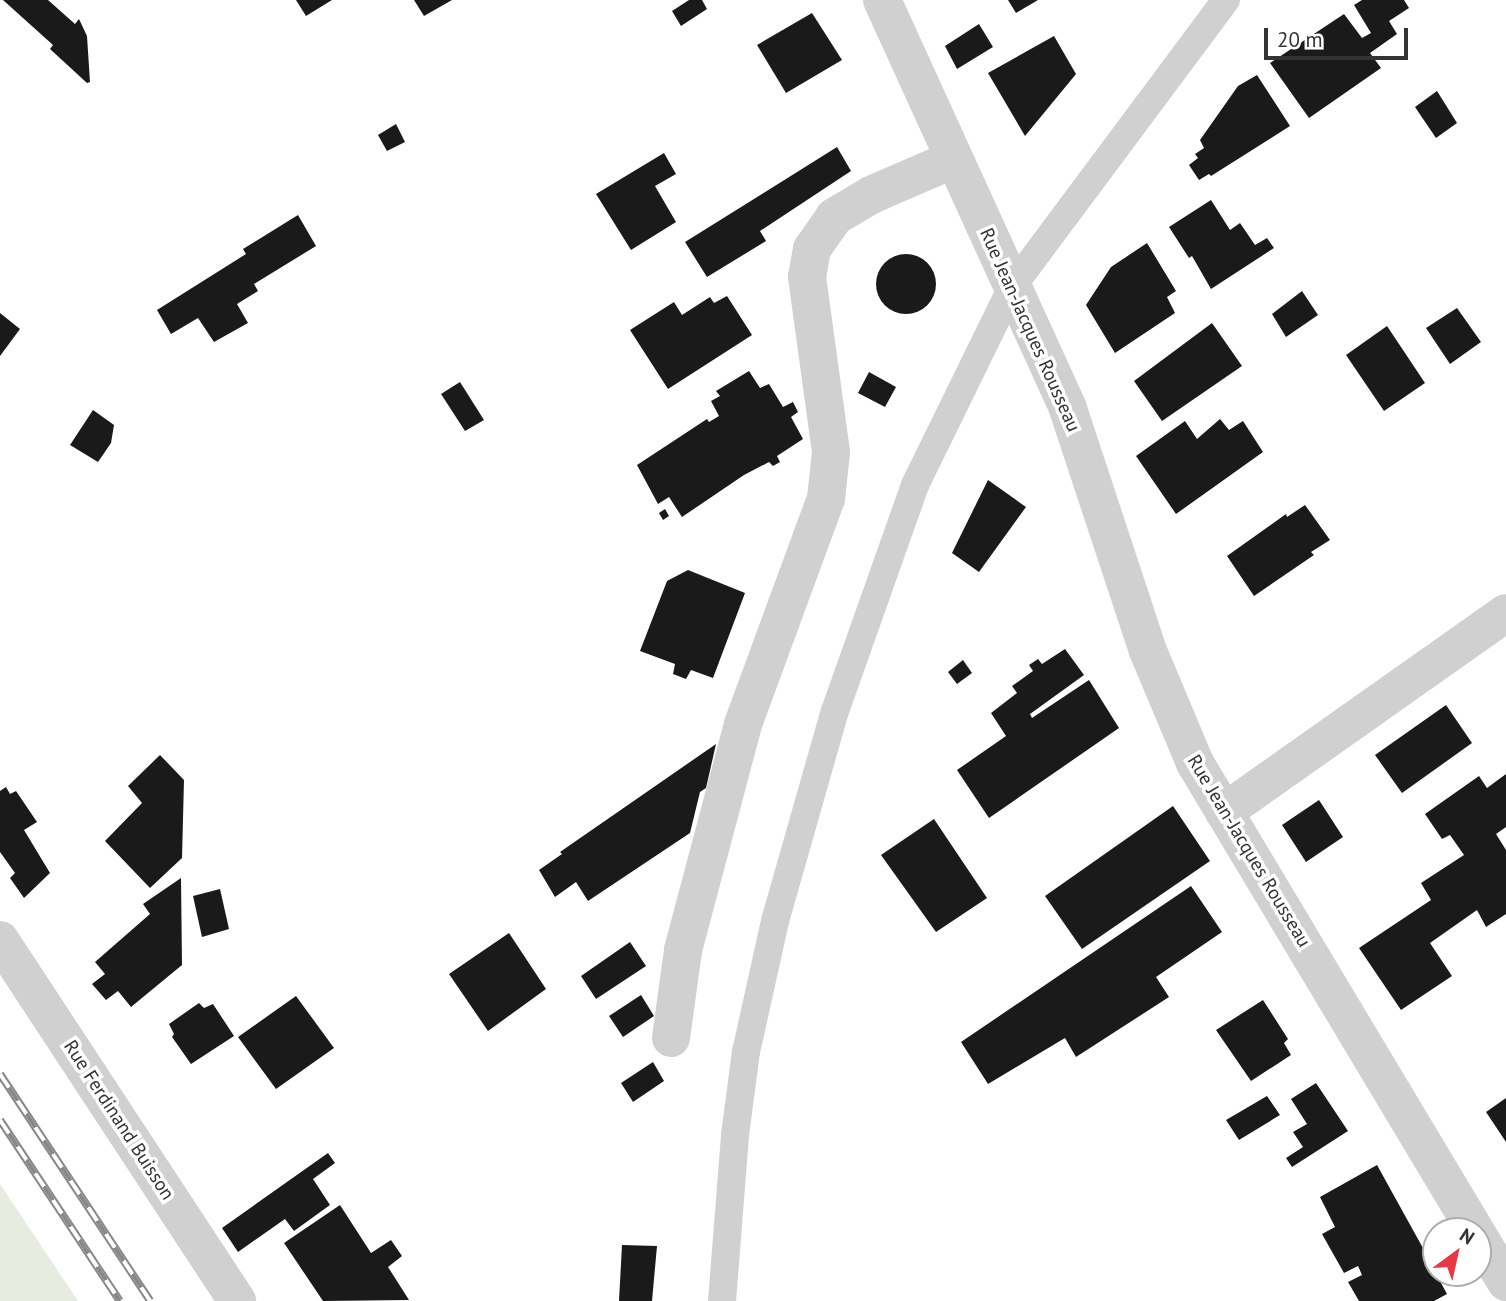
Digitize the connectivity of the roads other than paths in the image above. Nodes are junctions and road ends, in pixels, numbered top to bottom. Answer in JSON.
{"nodes":[{"id":1,"x":882,"y":0,"type":"edge"},
{"id":2,"x":1226,"y":0,"type":"edge"},
{"id":3,"x":954,"y":159,"type":"junction"},
{"id":4,"x":1012,"y":286,"type":"junction"},
{"id":5,"x":1506,"y":613,"type":"edge"},
{"id":6,"x":1224,"y":812,"type":"junction"},
{"id":7,"x":0,"y":940,"type":"edge"},
{"id":8,"x":671,"y":1038,"type":"dead end"},
{"id":9,"x":1506,"y":1282,"type":"edge"},
{"id":10,"x":237,"y":1301,"type":"edge"},
{"id":11,"x":722,"y":1301,"type":"edge"}],
"edges":[{"from":1,"to":3,"type":"street","name":"Rue Jean-Jacques Rousseau"},
{"from":2,"to":4,"type":"lane"},
{"from":3,"to":4,"type":"street","name":"Rue Jean-Jacques Rousseau"},
{"from":3,"to":8,"type":"street"},
{"from":4,"to":6,"type":"street","name":"Rue Jean-Jacques Rousseau"},
{"from":4,"to":11,"type":"lane"},
{"from":5,"to":6,"type":"street"},
{"from":6,"to":9,"type":"street","name":"Rue Jean-Jacques Rousseau"},
{"from":7,"to":10,"type":"street","name":"Rue Ferdinand Buisson"}]}
